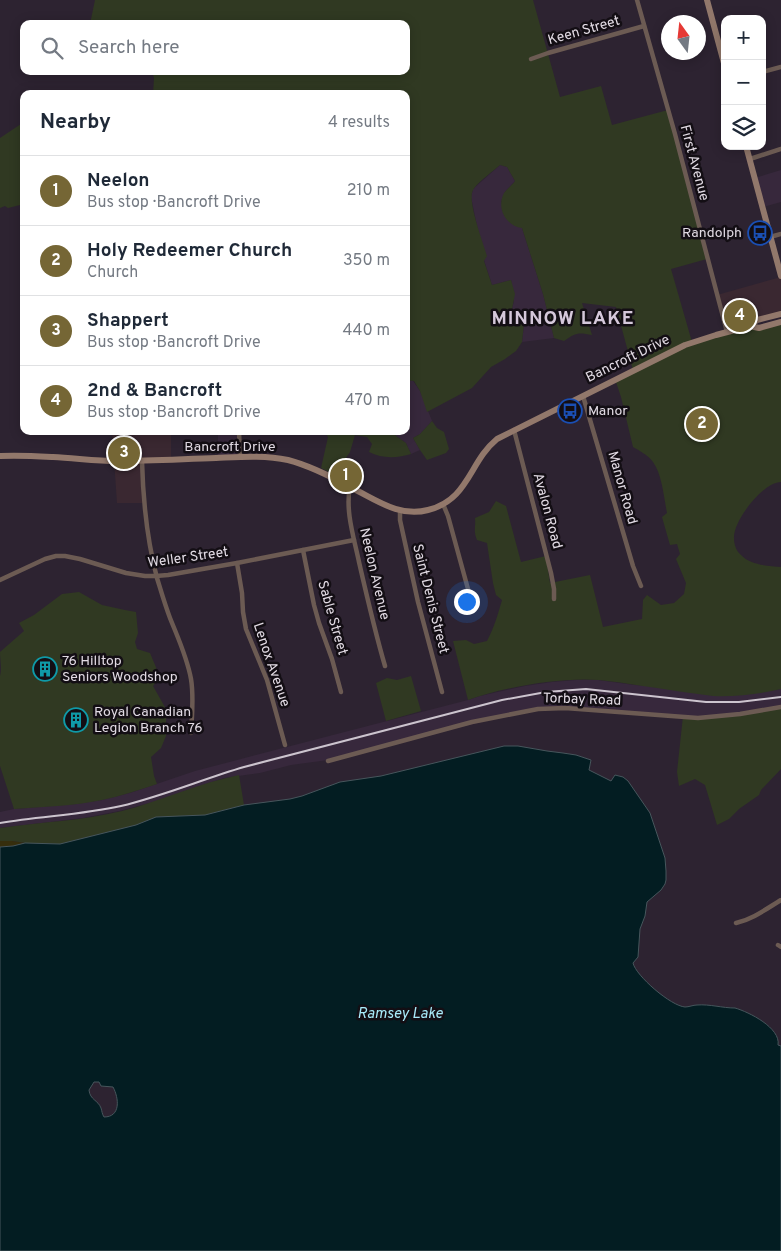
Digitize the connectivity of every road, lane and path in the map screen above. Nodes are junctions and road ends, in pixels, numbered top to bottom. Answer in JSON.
{"nodes":[{"id":1,"x":637,"y":0,"type":"edge"},
{"id":2,"x":707,"y":0,"type":"edge"},
{"id":3,"x":644,"y":26,"type":"junction"},
{"id":4,"x":531,"y":59,"type":"dead end"},
{"id":5,"x":723,"y":60,"type":"edge"},
{"id":6,"x":781,"y":67,"type":"edge"},
{"id":7,"x":766,"y":71,"type":"edge"},
{"id":8,"x":781,"y":149,"type":"edge"},
{"id":9,"x":747,"y":150,"type":"edge"},
{"id":10,"x":750,"y":159,"type":"junction"},
{"id":11,"x":781,"y":234,"type":"edge"},
{"id":12,"x":770,"y":237,"type":"junction"},
{"id":13,"x":781,"y":276,"type":"edge"},
{"id":14,"x":781,"y":314,"type":"edge"},
{"id":15,"x":781,"y":322,"type":"edge"},
{"id":16,"x":750,"y":326,"type":"junction"},
{"id":17,"x":726,"y":332,"type":"junction"},
{"id":18,"x":583,"y":396,"type":"junction"},
{"id":19,"x":514,"y":430,"type":"junction"},
{"id":20,"x":239,"y":435,"type":"edge"},
{"id":21,"x":0,"y":456,"type":"edge"},
{"id":22,"x":240,"y":457,"type":"junction"},
{"id":23,"x":142,"y":460,"type":"junction"},
{"id":24,"x":350,"y":486,"type":"junction"},
{"id":25,"x":443,"y":504,"type":"junction"},
{"id":26,"x":400,"y":510,"type":"junction"},
{"id":27,"x":354,"y":540,"type":"junction"},
{"id":28,"x":303,"y":550,"type":"junction"},
{"id":29,"x":237,"y":563,"type":"junction"},
{"id":30,"x":156,"y":576,"type":"junction"},
{"id":31,"x":0,"y":580,"type":"edge"},
{"id":32,"x":641,"y":586,"type":"dead end"},
{"id":33,"x":554,"y":599,"type":"dead end"},
{"id":34,"x":471,"y":600,"type":"dead end"},
{"id":35,"x":385,"y":666,"type":"dead end"},
{"id":36,"x":341,"y":692,"type":"dead end"},
{"id":37,"x":442,"y":692,"type":"dead end"},
{"id":38,"x":781,"y":706,"type":"edge"},
{"id":39,"x":191,"y":733,"type":"dead end"},
{"id":40,"x":285,"y":745,"type":"dead end"},
{"id":41,"x":328,"y":761,"type":"dead end"},
{"id":42,"x":781,"y":900,"type":"edge"},
{"id":43,"x":736,"y":923,"type":"dead end"}],
"edges":[{"from":1,"to":3,"type":"street","name":"First Avenue"},
{"from":2,"to":5,"type":"main road"},
{"from":3,"to":4,"type":"street","name":"Keen Street"},
{"from":3,"to":17,"type":"street","name":"First Avenue"},
{"from":6,"to":7,"type":"street"},
{"from":8,"to":10,"type":"street"},
{"from":9,"to":10,"type":"main road"},
{"from":10,"to":12,"type":"main road"},
{"from":11,"to":12,"type":"street"},
{"from":12,"to":13,"type":"main road"},
{"from":14,"to":16,"type":"main road","name":"Bancroft Drive"},
{"from":15,"to":16,"type":"main road","name":"Bancroft Drive"},
{"from":16,"to":17,"type":"main road","name":"Bancroft Drive"},
{"from":17,"to":18,"type":"main road","name":"Bancroft Drive"},
{"from":18,"to":19,"type":"main road","name":"Bancroft Drive"},
{"from":18,"to":32,"type":"street","name":"Manor Road"},
{"from":19,"to":25,"type":"main road","name":"Bancroft Drive"},
{"from":19,"to":33,"type":"street","name":"Avalon Road"},
{"from":20,"to":22,"type":"street"},
{"from":21,"to":23,"type":"main road","name":"Bancroft Drive"},
{"from":22,"to":23,"type":"main road","name":"Bancroft Drive"},
{"from":22,"to":24,"type":"main road","name":"Bancroft Drive"},
{"from":23,"to":30,"type":"street"},
{"from":24,"to":26,"type":"main road","name":"Bancroft Drive"},
{"from":24,"to":27,"type":"street","name":"Neelon Avenue"},
{"from":25,"to":26,"type":"main road","name":"Bancroft Drive"},
{"from":25,"to":34,"type":"street"},
{"from":26,"to":37,"type":"street","name":"Saint Denis Street"},
{"from":27,"to":28,"type":"street","name":"Weller Street"},
{"from":27,"to":35,"type":"street","name":"Neelon Avenue"},
{"from":28,"to":29,"type":"street","name":"Weller Street"},
{"from":28,"to":36,"type":"street","name":"Sable Street"},
{"from":29,"to":30,"type":"street","name":"Weller Street"},
{"from":29,"to":40,"type":"street","name":"Lenox Avenue"},
{"from":30,"to":31,"type":"street","name":"Weller Street"},
{"from":30,"to":39,"type":"street"},
{"from":38,"to":41,"type":"street","name":"Torbay Road"},
{"from":42,"to":43,"type":"street"}]}
